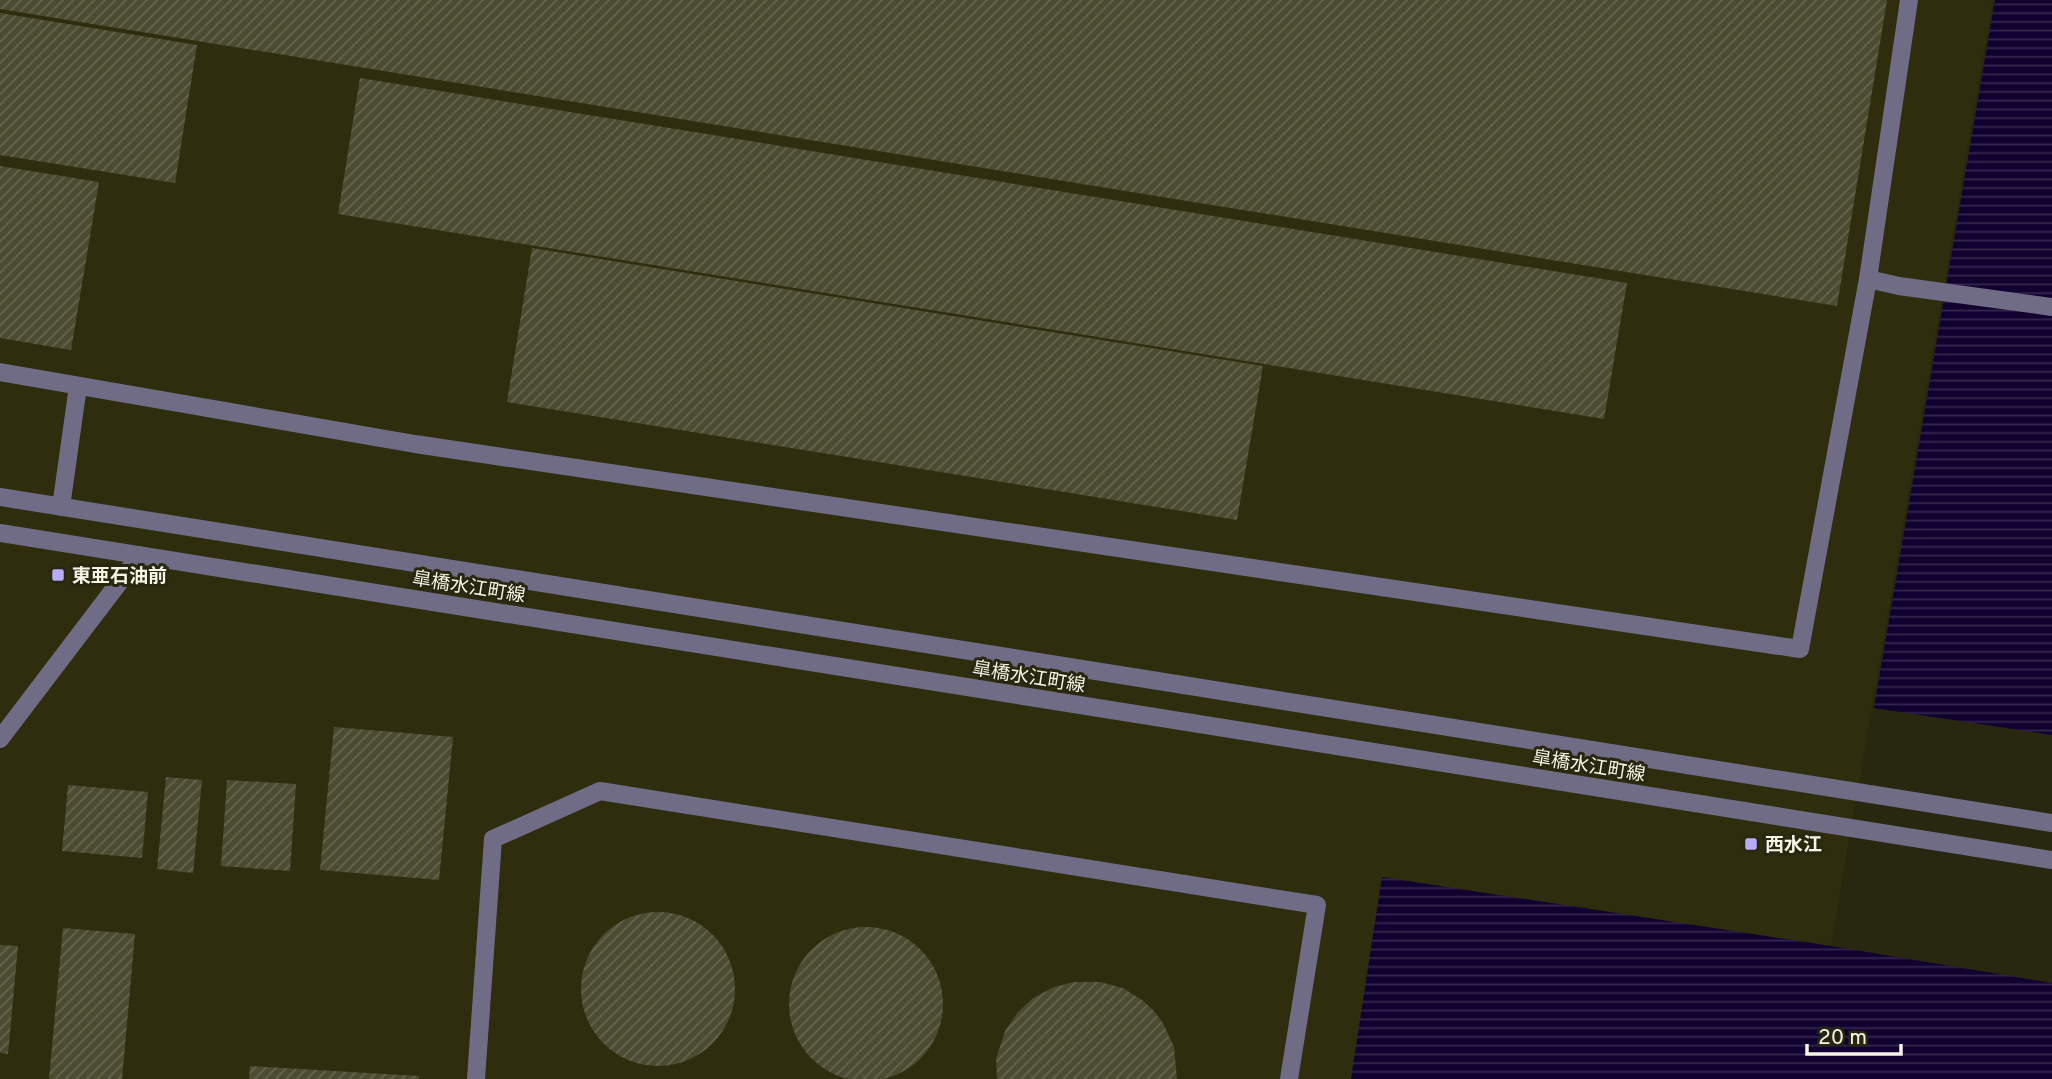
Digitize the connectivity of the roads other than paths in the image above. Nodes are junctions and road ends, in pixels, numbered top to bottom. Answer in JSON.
{"nodes":[{"id":1,"x":1909,"y":0,"type":"edge"},
{"id":2,"x":1868,"y":279,"type":"junction"},
{"id":3,"x":2052,"y":307,"type":"edge"},
{"id":4,"x":0,"y":372,"type":"edge"},
{"id":5,"x":78,"y":386,"type":"junction"},
{"id":6,"x":0,"y":497,"type":"edge"},
{"id":7,"x":61,"y":507,"type":"junction"},
{"id":8,"x":0,"y":533,"type":"edge"},
{"id":9,"x":140,"y":555,"type":"junction"},
{"id":10,"x":0,"y":739,"type":"edge"},
{"id":11,"x":2052,"y":823,"type":"edge"},
{"id":12,"x":2052,"y":860,"type":"edge"},
{"id":13,"x":476,"y":1079,"type":"edge"},
{"id":14,"x":1290,"y":1079,"type":"edge"}],
"edges":[{"from":1,"to":2,"type":"street"},
{"from":2,"to":3,"type":"street"},
{"from":2,"to":5,"type":"street"},
{"from":4,"to":5,"type":"street"},
{"from":5,"to":7,"type":"street"},
{"from":6,"to":7,"type":"street","name":"皐橋水江町線"},
{"from":7,"to":11,"type":"street","name":"皐橋水江町線"},
{"from":8,"to":9,"type":"street","name":"皐橋水江町線"},
{"from":9,"to":10,"type":"street"},
{"from":9,"to":12,"type":"street","name":"皐橋水江町線"},
{"from":13,"to":14,"type":"street"}]}
